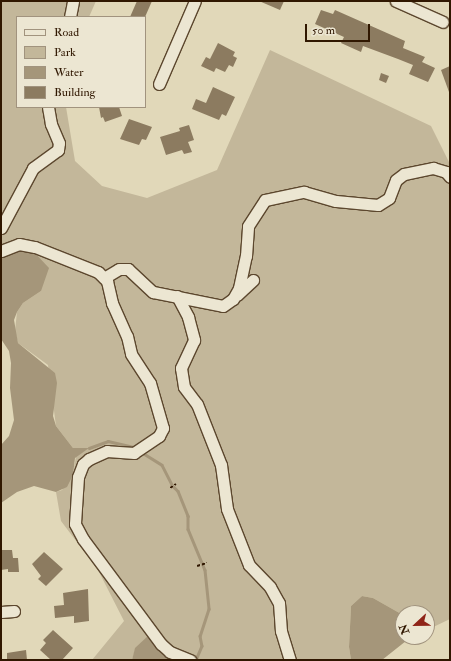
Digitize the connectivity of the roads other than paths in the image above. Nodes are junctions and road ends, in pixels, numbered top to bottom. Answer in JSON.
{"nodes":[{"id":1,"x":74,"y":1,"type":"edge"},
{"id":2,"x":195,"y":1,"type":"edge"},
{"id":3,"x":396,"y":1,"type":"edge"},
{"id":4,"x":70,"y":16,"type":"edge"},
{"id":5,"x":443,"y":22,"type":"dead end"},
{"id":6,"x":159,"y":84,"type":"dead end"},
{"id":7,"x":48,"y":108,"type":"edge"},
{"id":8,"x":450,"y":177,"type":"edge"},
{"id":9,"x":1,"y":228,"type":"edge"},
{"id":10,"x":1,"y":251,"type":"edge"},
{"id":11,"x":104,"y":278,"type":"junction"},
{"id":12,"x":253,"y":280,"type":"dead end"},
{"id":13,"x":177,"y":296,"type":"junction"},
{"id":14,"x":234,"y":299,"type":"junction"},
{"id":15,"x":14,"y":611,"type":"dead end"},
{"id":16,"x":1,"y":612,"type":"edge"},
{"id":17,"x":190,"y":660,"type":"edge"},
{"id":18,"x":290,"y":660,"type":"edge"}],
"edges":[{"from":1,"to":4,"type":"street"},
{"from":2,"to":6,"type":"street"},
{"from":3,"to":5,"type":"street"},
{"from":7,"to":9,"type":"street"},
{"from":8,"to":14,"type":"street"},
{"from":10,"to":11,"type":"street"},
{"from":11,"to":13,"type":"street"},
{"from":11,"to":17,"type":"street"},
{"from":12,"to":14,"type":"street"},
{"from":13,"to":14,"type":"street"},
{"from":13,"to":18,"type":"street"},
{"from":15,"to":16,"type":"street"}]}
